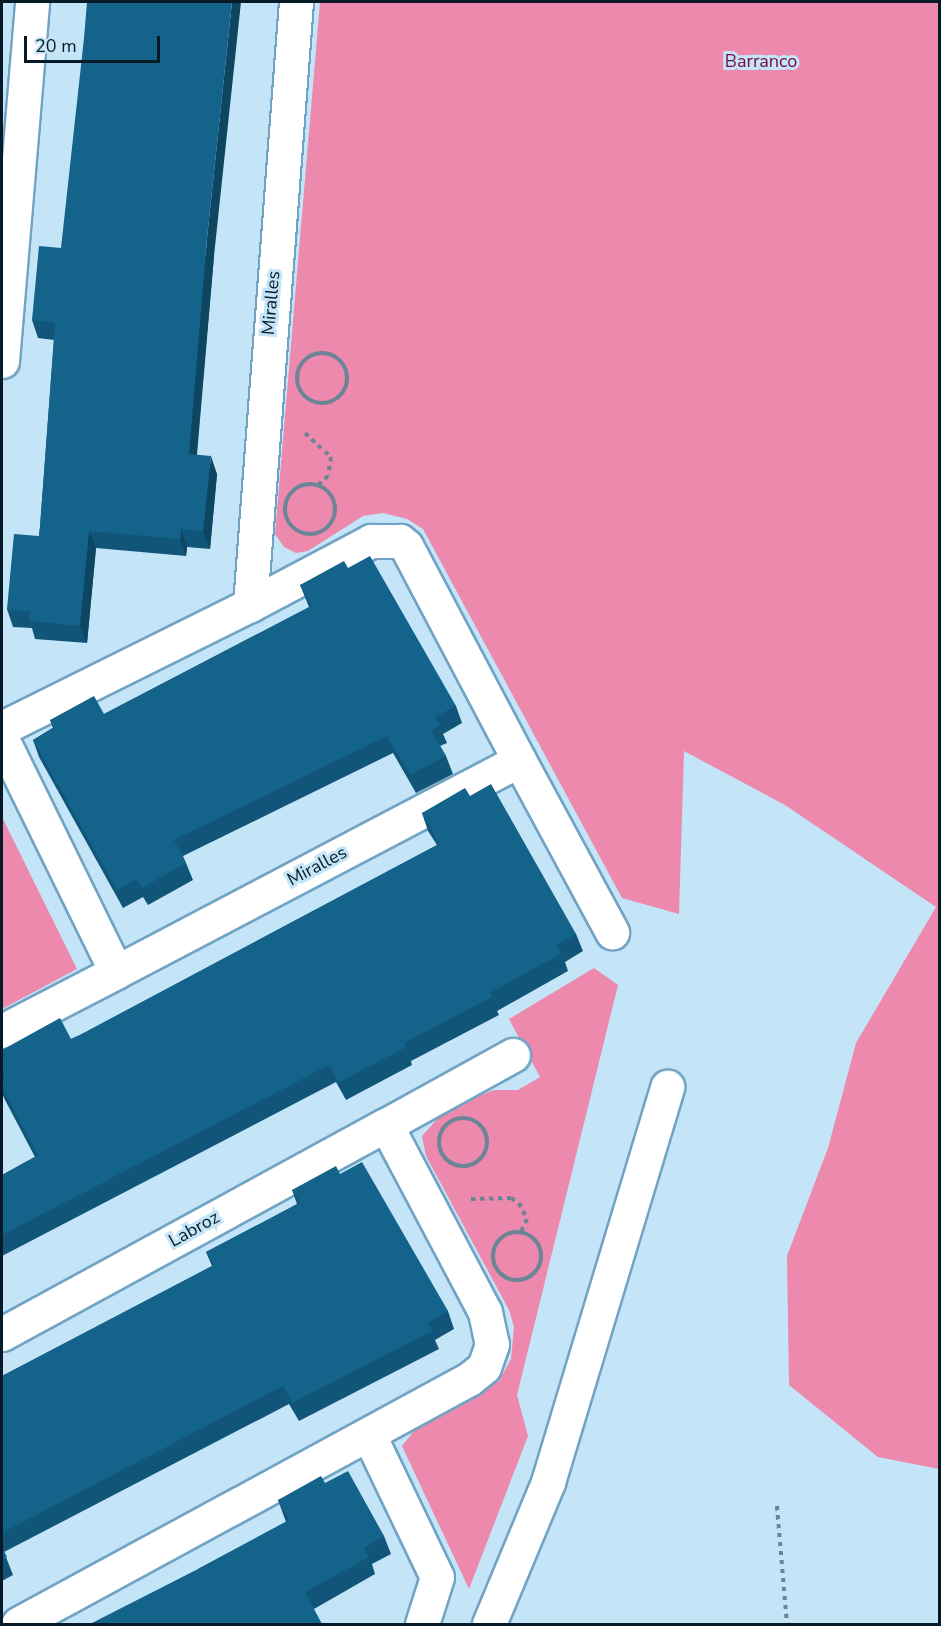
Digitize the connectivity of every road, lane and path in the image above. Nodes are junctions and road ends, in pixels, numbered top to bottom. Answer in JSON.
{"nodes":[{"id":1,"x":32,"y":2,"type":"edge"},
{"id":2,"x":297,"y":2,"type":"edge"},
{"id":3,"x":2,"y":361,"type":"edge"},
{"id":4,"x":305,"y":396,"type":"junction"},
{"id":5,"x":298,"y":403,"type":"dead end"},
{"id":6,"x":296,"y":426,"type":"dead end"},
{"id":7,"x":318,"y":485,"type":"junction"},
{"id":8,"x":250,"y":605,"type":"junction"},
{"id":9,"x":2,"y":728,"type":"edge"},
{"id":10,"x":2,"y":739,"type":"edge"},
{"id":11,"x":519,"y":759,"type":"junction"},
{"id":12,"x":612,"y":932,"type":"dead end"},
{"id":13,"x":116,"y":972,"type":"junction"},
{"id":14,"x":2,"y":1031,"type":"edge"},
{"id":15,"x":513,"y":1055,"type":"dead end"},
{"id":16,"x":667,"y":1087,"type":"dead end"},
{"id":17,"x":386,"y":1125,"type":"junction"},
{"id":18,"x":458,"y":1168,"type":"joint"},
{"id":19,"x":465,"y":1197,"type":"dead end"},
{"id":20,"x":521,"y":1232,"type":"junction"},
{"id":21,"x":2,"y":1334,"type":"edge"},
{"id":22,"x":369,"y":1436,"type":"junction"},
{"id":23,"x":777,"y":1506,"type":"dead end"},
{"id":24,"x":18,"y":1624,"type":"edge"},
{"id":25,"x":422,"y":1624,"type":"edge"},
{"id":26,"x":489,"y":1624,"type":"edge"},
{"id":27,"x":786,"y":1624,"type":"edge"}],
"edges":[{"from":1,"to":3,"type":"street"},
{"from":2,"to":8,"type":"street","name":"Miralles"},
{"from":4,"to":4,"type":"path"},
{"from":4,"to":5,"type":"path"},
{"from":6,"to":7,"type":"path"},
{"from":7,"to":7,"type":"path"},
{"from":8,"to":9,"type":"street"},
{"from":8,"to":11,"type":"street"},
{"from":10,"to":13,"type":"street"},
{"from":11,"to":12,"type":"street"},
{"from":11,"to":13,"type":"street","name":"Miralles"},
{"from":13,"to":14,"type":"street","name":"Miralles"},
{"from":15,"to":17,"type":"street","name":"Labroz"},
{"from":16,"to":26,"type":"street"},
{"from":17,"to":21,"type":"street","name":"Labroz"},
{"from":17,"to":22,"type":"street"},
{"from":18,"to":18,"type":"path"},
{"from":19,"to":20,"type":"path"},
{"from":20,"to":20,"type":"path"},
{"from":22,"to":24,"type":"street"},
{"from":22,"to":25,"type":"street"},
{"from":23,"to":27,"type":"path"}]}
